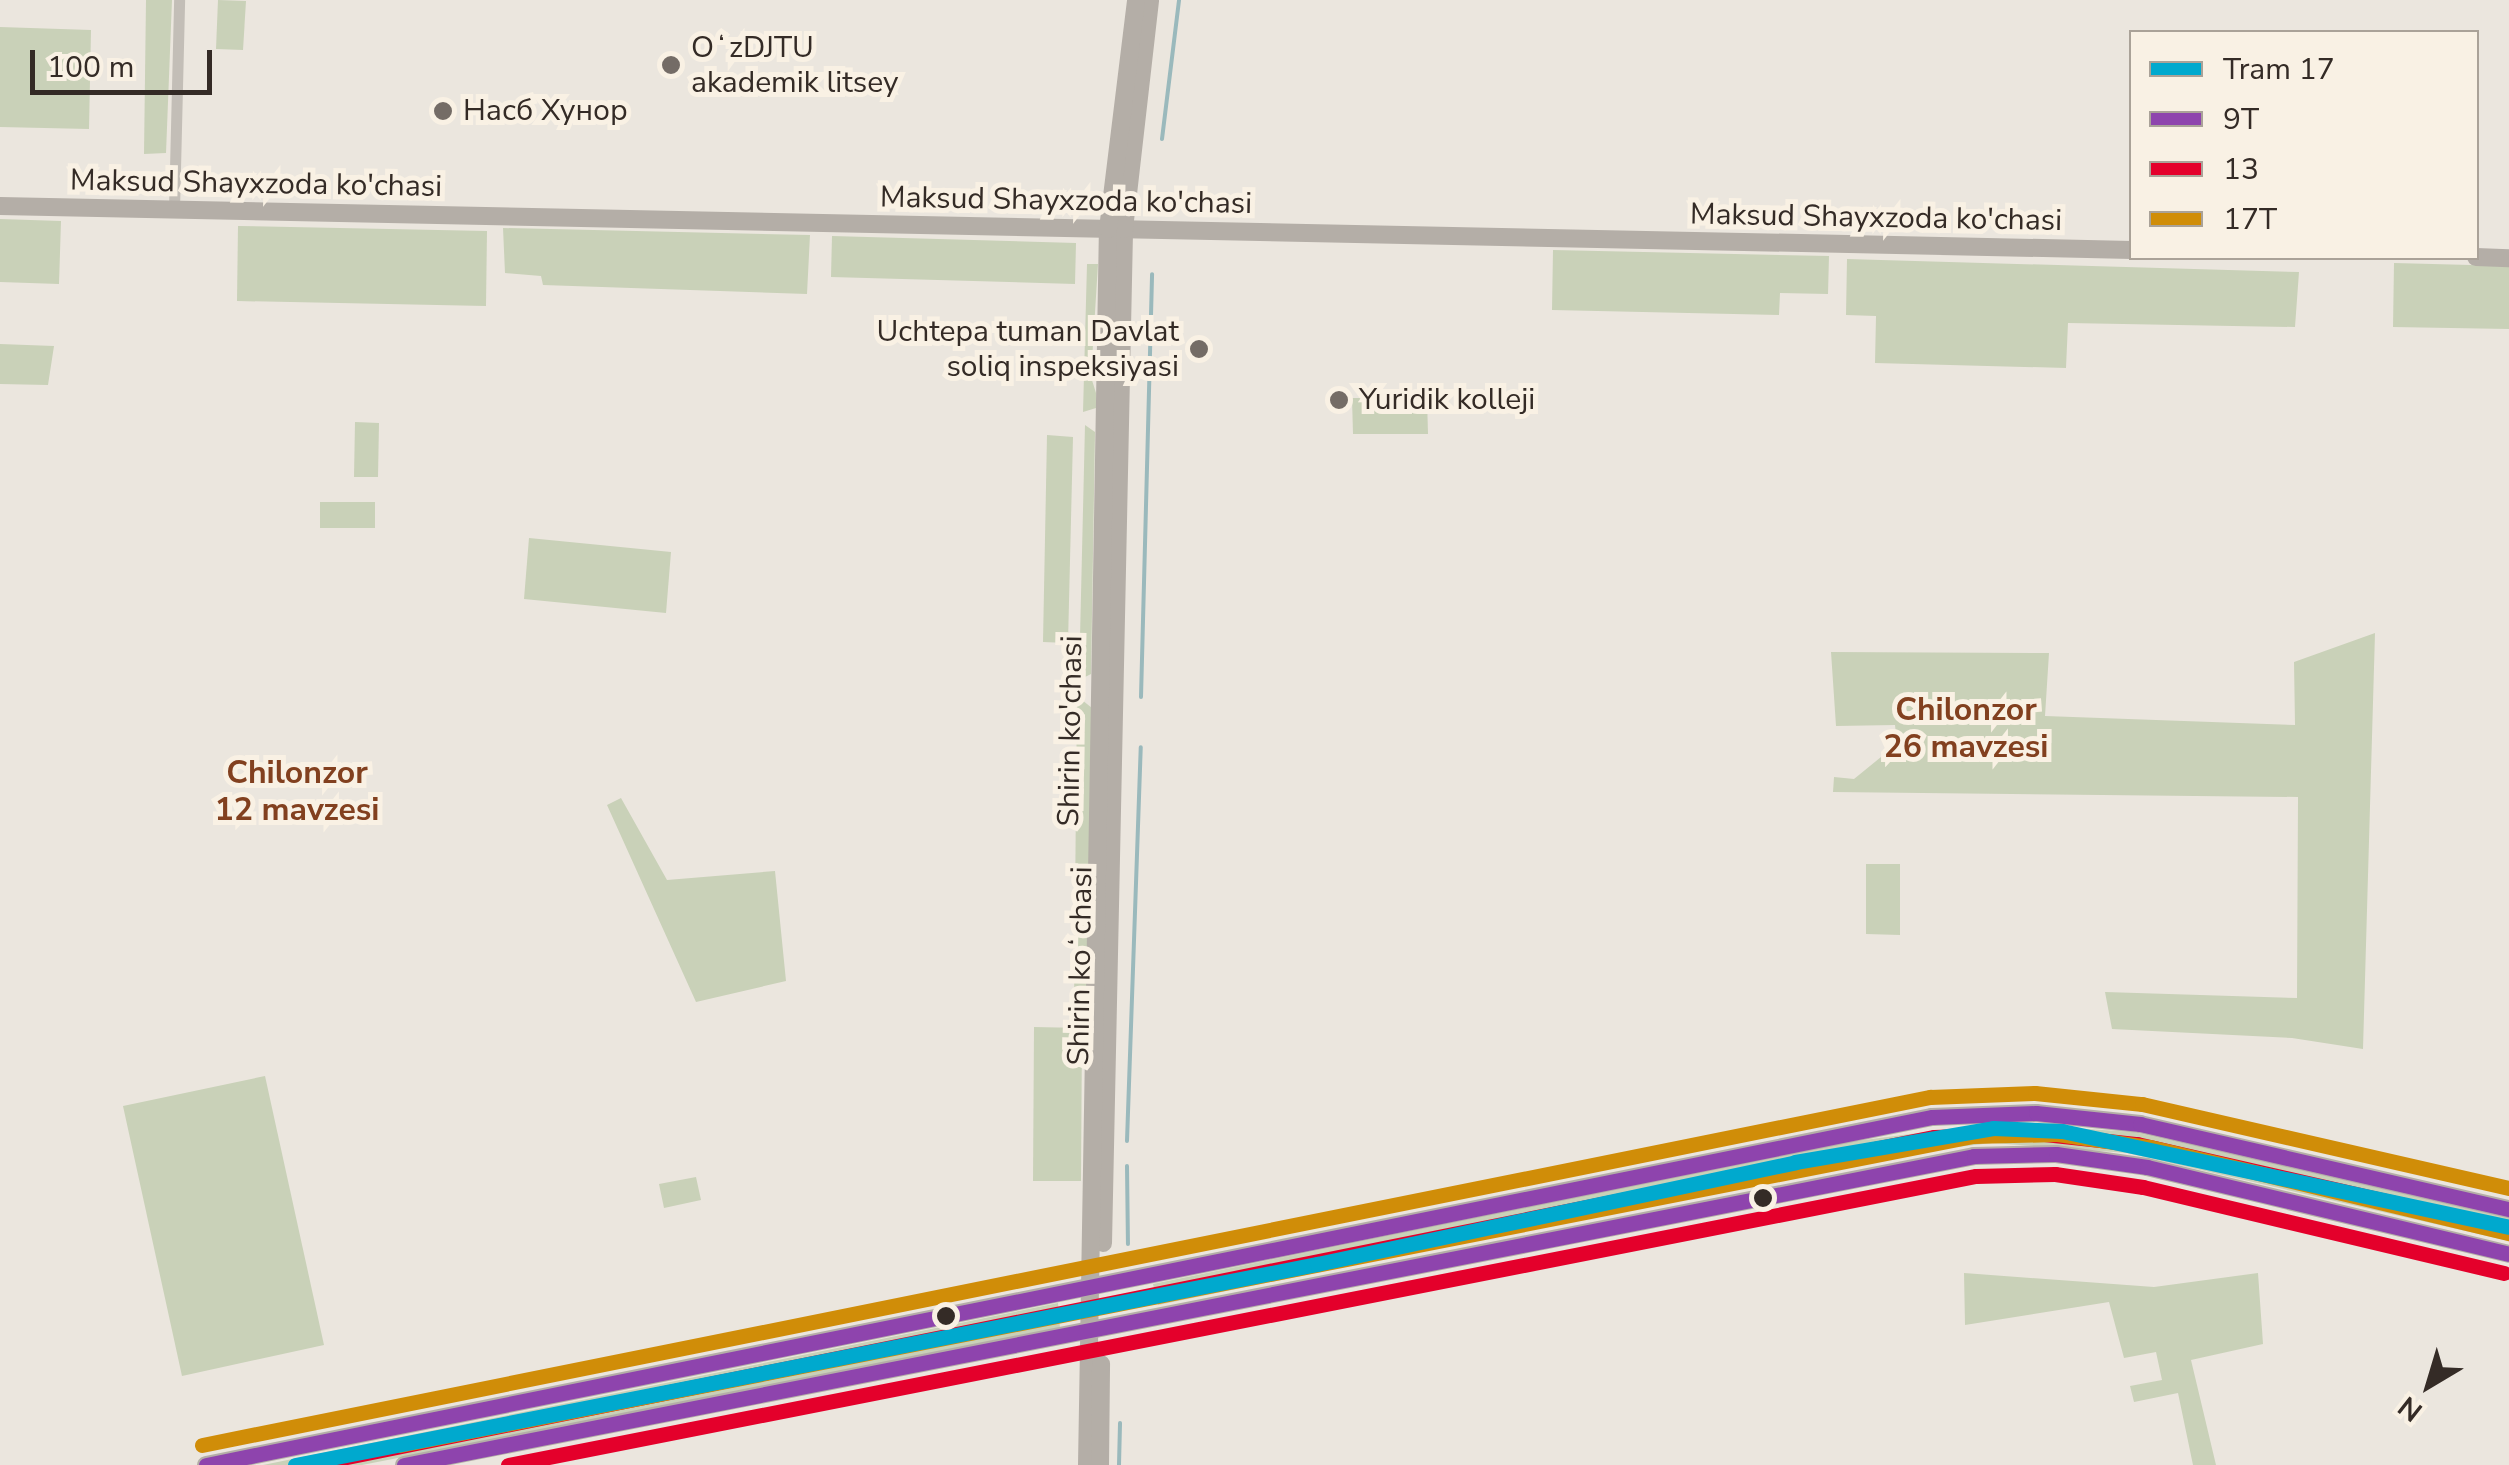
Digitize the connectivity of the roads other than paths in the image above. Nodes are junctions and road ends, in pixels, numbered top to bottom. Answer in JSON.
{"nodes":[{"id":1,"x":178,"y":0,"type":"edge"},
{"id":2,"x":1136,"y":0,"type":"edge"},
{"id":3,"x":1150,"y":0,"type":"edge"},
{"id":4,"x":0,"y":206,"type":"edge"},
{"id":5,"x":174,"y":210,"type":"junction"},
{"id":6,"x":1116,"y":229,"type":"junction"},
{"id":7,"x":2129,"y":250,"type":"edge"},
{"id":8,"x":2479,"y":257,"type":"edge"},
{"id":9,"x":2509,"y":258,"type":"edge"},
{"id":10,"x":2509,"y":1209,"type":"edge"},
{"id":11,"x":2509,"y":1230,"type":"edge"},
{"id":12,"x":2509,"y":1254,"type":"edge"},
{"id":13,"x":1096,"y":1286,"type":"junction"},
{"id":14,"x":1130,"y":1301,"type":"dead end"},
{"id":15,"x":1056,"y":1317,"type":"dead end"},
{"id":16,"x":1096,"y":1329,"type":"junction"},
{"id":17,"x":206,"y":1465,"type":"edge"},
{"id":18,"x":308,"y":1465,"type":"edge"},
{"id":19,"x":404,"y":1465,"type":"edge"},
{"id":20,"x":1087,"y":1465,"type":"edge"},
{"id":21,"x":1100,"y":1465,"type":"edge"}],
"edges":[{"from":1,"to":5,"type":"street"},
{"from":2,"to":6,"type":"main road"},
{"from":3,"to":6,"type":"main road"},
{"from":4,"to":5,"type":"main road","name":"Maksud Shayxzoda ko'chasi"},
{"from":5,"to":6,"type":"main road","name":"Maksud Shayxzoda ko'chasi"},
{"from":6,"to":7,"type":"main road","name":"Maksud Shayxzoda ko'chasi"},
{"from":6,"to":13,"type":"main road","name":"Shirin ko'chasi"},
{"from":8,"to":9,"type":"main road"},
{"from":10,"to":13,"type":"main road"},
{"from":11,"to":14,"type":"street"},
{"from":12,"to":16,"type":"main road"},
{"from":13,"to":16,"type":"main road","name":"Shirin ko'chasi"},
{"from":13,"to":17,"type":"main road"},
{"from":15,"to":18,"type":"street"},
{"from":16,"to":19,"type":"main road"},
{"from":16,"to":20,"type":"main road","name":"Shirin ko'chasi"},
{"from":16,"to":21,"type":"main road","name":"Shirin ko'chasi"}]}
